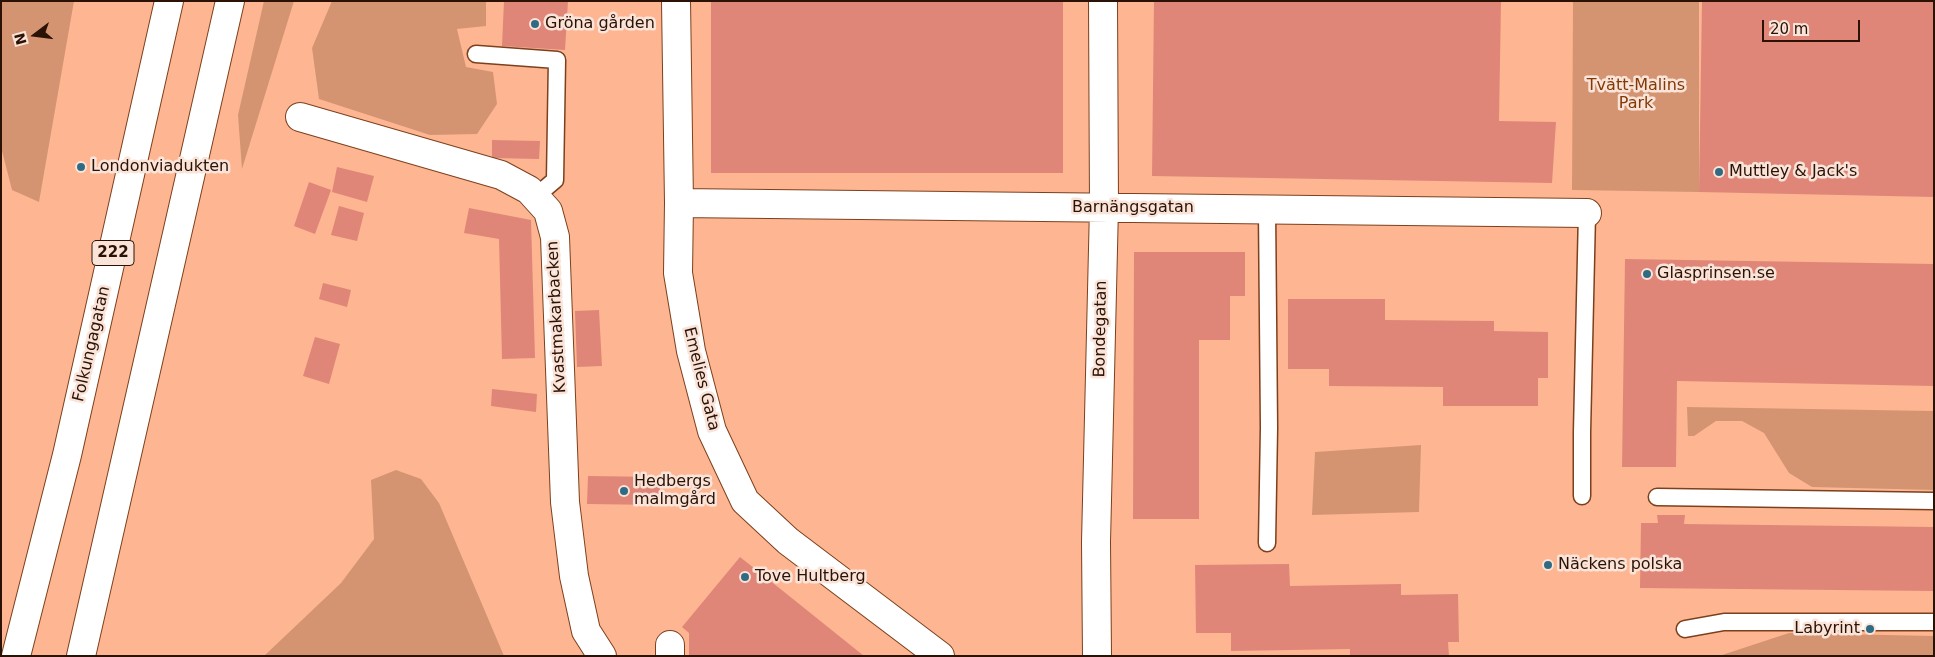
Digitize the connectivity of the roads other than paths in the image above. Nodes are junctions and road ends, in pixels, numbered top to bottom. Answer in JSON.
{"nodes":[{"id":1,"x":169,"y":1,"type":"edge"},
{"id":2,"x":230,"y":1,"type":"edge"},
{"id":3,"x":676,"y":1,"type":"edge"},
{"id":4,"x":1103,"y":1,"type":"edge"},
{"id":5,"x":476,"y":54,"type":"dead end"},
{"id":6,"x":300,"y":117,"type":"dead end"},
{"id":7,"x":535,"y":197,"type":"junction"},
{"id":8,"x":679,"y":203,"type":"junction"},
{"id":9,"x":1104,"y":207,"type":"junction"},
{"id":10,"x":1267,"y":209,"type":"junction"},
{"id":11,"x":1587,"y":214,"type":"joint"},
{"id":12,"x":1582,"y":496,"type":"dead end"},
{"id":13,"x":1657,"y":497,"type":"dead end"},
{"id":14,"x":1934,"y":501,"type":"edge"},
{"id":15,"x":1267,"y":542,"type":"dead end"},
{"id":16,"x":1934,"y":622,"type":"edge"},
{"id":17,"x":1685,"y":629,"type":"dead end"},
{"id":18,"x":16,"y":656,"type":"edge"},
{"id":19,"x":81,"y":656,"type":"edge"},
{"id":20,"x":602,"y":656,"type":"edge"},
{"id":21,"x":940,"y":656,"type":"edge"},
{"id":22,"x":1097,"y":656,"type":"edge"}],
"edges":[{"from":1,"to":18,"type":"street","name":"Folkungagatan","number":"222"},
{"from":2,"to":19,"type":"street"},
{"from":3,"to":8,"type":"street","name":"Emelies Gata"},
{"from":4,"to":9,"type":"street","name":"Bondegatan"},
{"from":5,"to":7,"type":"lane"},
{"from":6,"to":7,"type":"street","name":"Kvastmakarbacken"},
{"from":7,"to":20,"type":"street","name":"Kvastmakarbacken"},
{"from":8,"to":9,"type":"street","name":"Barnängsgatan"},
{"from":8,"to":21,"type":"street","name":"Emelies Gata"},
{"from":9,"to":10,"type":"street","name":"Barnängsgatan"},
{"from":9,"to":22,"type":"street","name":"Bondegatan"},
{"from":10,"to":11,"type":"street","name":"Barnängsgatan"},
{"from":10,"to":15,"type":"lane"},
{"from":11,"to":12,"type":"lane"},
{"from":13,"to":14,"type":"lane"},
{"from":16,"to":17,"type":"lane"}]}
